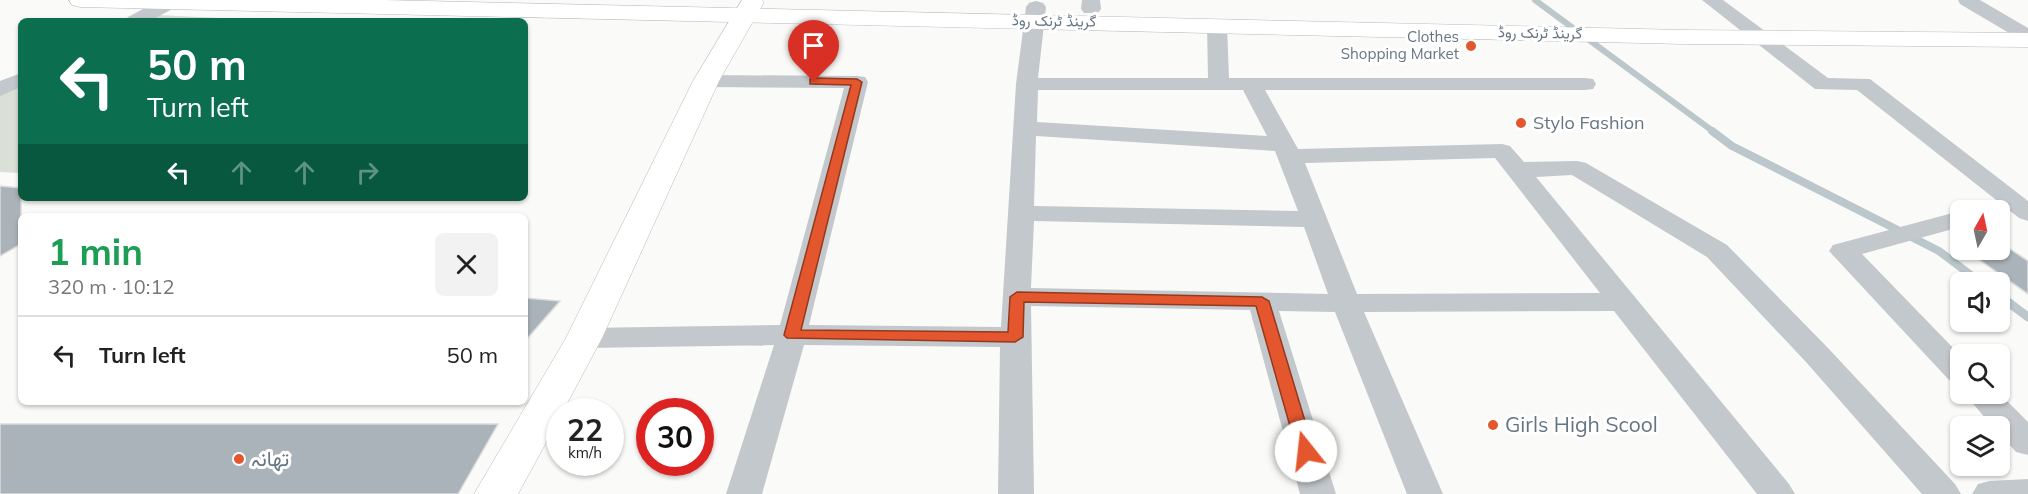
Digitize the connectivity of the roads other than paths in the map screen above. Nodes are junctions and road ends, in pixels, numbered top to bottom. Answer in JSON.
{"nodes":[{"id":1,"x":80,"y":0,"type":"edge"},
{"id":2,"x":626,"y":0,"type":"edge"},
{"id":3,"x":1711,"y":0,"type":"edge"},
{"id":4,"x":1967,"y":0,"type":"edge"},
{"id":5,"x":171,"y":2,"type":"junction"},
{"id":6,"x":1091,"y":4,"type":"edge"},
{"id":7,"x":750,"y":6,"type":"edge"},
{"id":8,"x":1035,"y":14,"type":"junction"},
{"id":9,"x":141,"y":18,"type":"edge"},
{"id":10,"x":1416,"y":24,"type":"junction"},
{"id":11,"x":1217,"y":25,"type":"junction"},
{"id":12,"x":1753,"y":30,"type":"junction"},
{"id":13,"x":2025,"y":34,"type":"edge"},
{"id":14,"x":18,"y":80,"type":"edge"},
{"id":15,"x":706,"y":81,"type":"junction"},
{"id":16,"x":1219,"y":83,"type":"junction"},
{"id":17,"x":1250,"y":83,"type":"junction"},
{"id":18,"x":1027,"y":84,"type":"junction"},
{"id":19,"x":1585,"y":84,"type":"dead end"},
{"id":20,"x":0,"y":88,"type":"edge"},
{"id":21,"x":1025,"y":128,"type":"junction"},
{"id":22,"x":1286,"y":150,"type":"junction"},
{"id":23,"x":1517,"y":170,"type":"junction"},
{"id":24,"x":1021,"y":213,"type":"junction"},
{"id":25,"x":2028,"y":214,"type":"edge"},
{"id":26,"x":2010,"y":216,"type":"edge"},
{"id":27,"x":1314,"y":219,"type":"junction"},
{"id":28,"x":1950,"y":222,"type":"edge"},
{"id":29,"x":1017,"y":297,"type":"junction"},
{"id":30,"x":1262,"y":301,"type":"junction"},
{"id":31,"x":1621,"y":302,"type":"junction"},
{"id":32,"x":1346,"y":303,"type":"junction"},
{"id":33,"x":792,"y":335,"type":"junction"},
{"id":34,"x":1015,"y":337,"type":"junction"},
{"id":35,"x":584,"y":338,"type":"junction"},
{"id":36,"x":1950,"y":363,"type":"edge"},
{"id":37,"x":1991,"y":404,"type":"edge"},
{"id":38,"x":2028,"y":443,"type":"edge"},
{"id":39,"x":2028,"y":492,"type":"edge"},
{"id":40,"x":496,"y":494,"type":"edge"},
{"id":41,"x":744,"y":494,"type":"edge"},
{"id":42,"x":1016,"y":494,"type":"edge"},
{"id":43,"x":1318,"y":494,"type":"edge"},
{"id":44,"x":1425,"y":494,"type":"edge"},
{"id":45,"x":1777,"y":494,"type":"edge"},
{"id":46,"x":1943,"y":494,"type":"edge"},
{"id":47,"x":1990,"y":494,"type":"edge"}],
"edges":[{"from":1,"to":5,"type":"main road","name":"گرینڈ ٹرنک روڈ"},
{"from":2,"to":7,"type":"main road","name":"گرینڈ ٹرنک روڈ"},
{"from":3,"to":12,"type":"street"},
{"from":4,"to":13,"type":"street"},
{"from":5,"to":7,"type":"main road","name":"گرینڈ ٹرنک روڈ"},
{"from":5,"to":9,"type":"street"},
{"from":6,"to":8,"type":"main road","name":"گرینڈ ٹرنک روڈ"},
{"from":6,"to":10,"type":"main road","name":"گرینڈ ٹرنک روڈ"},
{"from":7,"to":8,"type":"main road","name":"گرینڈ ٹرنک روڈ"},
{"from":7,"to":15,"type":"main road"},
{"from":8,"to":11,"type":"main road","name":"گرینڈ ٹرنک روڈ"},
{"from":8,"to":18,"type":"street"},
{"from":10,"to":11,"type":"main road","name":"گرینڈ ٹرنک روڈ"},
{"from":10,"to":12,"type":"main road","name":"گرینڈ ٹرنک روڈ"},
{"from":11,"to":16,"type":"street"},
{"from":12,"to":13,"type":"main road","name":"گرینڈ ٹرنک روڈ"},
{"from":12,"to":25,"type":"street"},
{"from":14,"to":20,"type":"street"},
{"from":15,"to":33,"type":"street"},
{"from":15,"to":35,"type":"main road"},
{"from":16,"to":17,"type":"street"},
{"from":16,"to":18,"type":"street"},
{"from":17,"to":19,"type":"street"},
{"from":17,"to":22,"type":"street"},
{"from":18,"to":21,"type":"street"},
{"from":21,"to":22,"type":"street"},
{"from":21,"to":24,"type":"street"},
{"from":22,"to":23,"type":"street"},
{"from":22,"to":27,"type":"street"},
{"from":23,"to":31,"type":"street"},
{"from":23,"to":46,"type":"street"},
{"from":24,"to":27,"type":"street"},
{"from":24,"to":29,"type":"street"},
{"from":25,"to":26,"type":"street"},
{"from":27,"to":32,"type":"street"},
{"from":28,"to":36,"type":"street"},
{"from":29,"to":30,"type":"street"},
{"from":29,"to":34,"type":"street"},
{"from":30,"to":32,"type":"street"},
{"from":30,"to":43,"type":"street"},
{"from":31,"to":32,"type":"street"},
{"from":31,"to":45,"type":"street"},
{"from":32,"to":44,"type":"street"},
{"from":33,"to":34,"type":"street"},
{"from":33,"to":35,"type":"street"},
{"from":33,"to":41,"type":"street"},
{"from":34,"to":42,"type":"street"},
{"from":35,"to":40,"type":"main road"},
{"from":37,"to":38,"type":"street"},
{"from":39,"to":47,"type":"street"}]}
